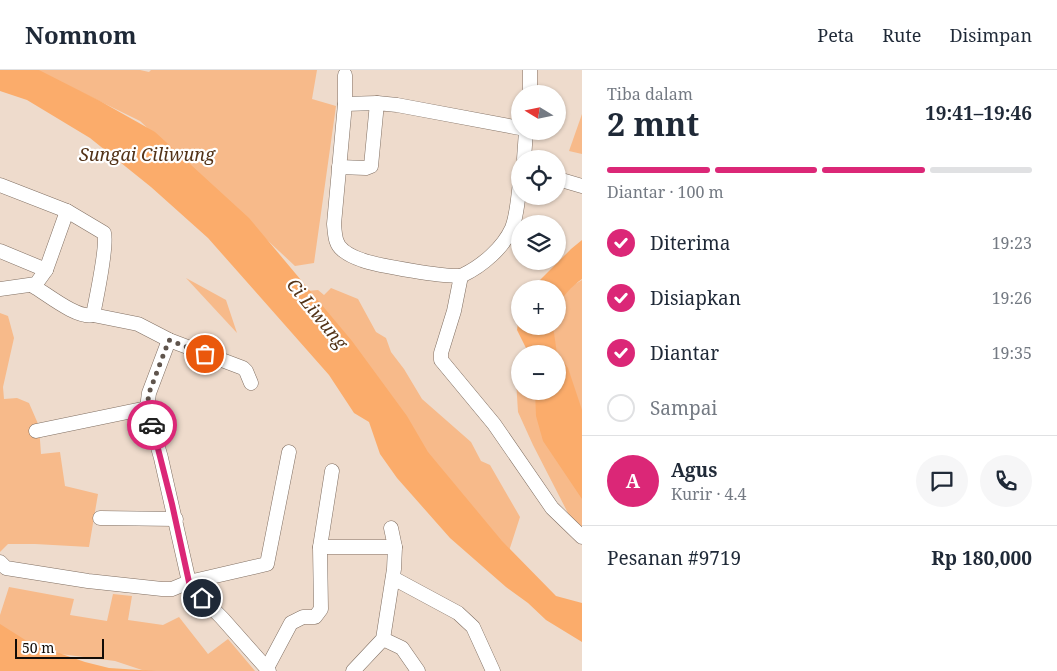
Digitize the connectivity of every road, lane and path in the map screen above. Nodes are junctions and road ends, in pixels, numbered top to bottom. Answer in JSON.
{"nodes":[{"id":1,"x":530,"y":70,"type":"edge"},
{"id":2,"x":345,"y":75,"type":"dead end"},
{"id":3,"x":530,"y":85,"type":"edge"},
{"id":4,"x":376,"y":103,"type":"junction"},
{"id":5,"x":345,"y":104,"type":"junction"},
{"id":6,"x":511,"y":126,"type":"edge"},
{"id":7,"x":339,"y":167,"type":"junction"},
{"id":8,"x":566,"y":181,"type":"edge"},
{"id":9,"x":0,"y":185,"type":"edge"},
{"id":10,"x":582,"y":186,"type":"edge"},
{"id":11,"x":516,"y":205,"type":"edge"},
{"id":12,"x":67,"y":211,"type":"junction"},
{"id":13,"x":0,"y":251,"type":"edge"},
{"id":14,"x":46,"y":270,"type":"junction"},
{"id":15,"x":461,"y":276,"type":"junction"},
{"id":16,"x":33,"y":286,"type":"junction"},
{"id":17,"x":0,"y":288,"type":"edge"},
{"id":18,"x":93,"y":315,"type":"junction"},
{"id":19,"x":169,"y":340,"type":"junction"},
{"id":20,"x":250,"y":383,"type":"dead end"},
{"id":21,"x":147,"y":408,"type":"junction"},
{"id":22,"x":36,"y":430,"type":"dead end"},
{"id":23,"x":289,"y":452,"type":"dead end"},
{"id":24,"x":332,"y":471,"type":"dead end"},
{"id":25,"x":100,"y":518,"type":"dead end"},
{"id":26,"x":176,"y":519,"type":"junction"},
{"id":27,"x":391,"y":528,"type":"dead end"},
{"id":28,"x":582,"y":537,"type":"edge"},
{"id":29,"x":320,"y":547,"type":"junction"},
{"id":30,"x":395,"y":547,"type":"junction"},
{"id":31,"x":0,"y":562,"type":"edge"},
{"id":32,"x":393,"y":578,"type":"junction"},
{"id":33,"x":189,"y":582,"type":"junction"},
{"id":34,"x":384,"y":639,"type":"junction"},
{"id":35,"x":268,"y":670,"type":"edge"},
{"id":36,"x":353,"y":671,"type":"edge"},
{"id":37,"x":418,"y":671,"type":"edge"},
{"id":38,"x":494,"y":671,"type":"edge"}],
"edges":[{"from":1,"to":3,"type":"street"},
{"from":2,"to":5,"type":"street"},
{"from":4,"to":5,"type":"street"},
{"from":4,"to":6,"type":"street"},
{"from":4,"to":7,"type":"street"},
{"from":5,"to":7,"type":"street"},
{"from":7,"to":15,"type":"street"},
{"from":8,"to":10,"type":"street"},
{"from":9,"to":12,"type":"street"},
{"from":11,"to":15,"type":"street"},
{"from":12,"to":14,"type":"street"},
{"from":12,"to":18,"type":"street"},
{"from":13,"to":14,"type":"street"},
{"from":14,"to":16,"type":"street"},
{"from":15,"to":28,"type":"street"},
{"from":16,"to":17,"type":"street"},
{"from":16,"to":18,"type":"street"},
{"from":18,"to":19,"type":"street"},
{"from":19,"to":20,"type":"street"},
{"from":19,"to":21,"type":"street"},
{"from":21,"to":22,"type":"street"},
{"from":21,"to":26,"type":"street"},
{"from":23,"to":33,"type":"street"},
{"from":24,"to":29,"type":"street"},
{"from":25,"to":26,"type":"street"},
{"from":26,"to":33,"type":"street"},
{"from":27,"to":30,"type":"street"},
{"from":29,"to":30,"type":"street"},
{"from":29,"to":35,"type":"street"},
{"from":30,"to":32,"type":"street"},
{"from":31,"to":33,"type":"street"},
{"from":32,"to":34,"type":"street"},
{"from":32,"to":38,"type":"street"},
{"from":33,"to":35,"type":"street"},
{"from":34,"to":36,"type":"street"},
{"from":34,"to":37,"type":"street"}]}
